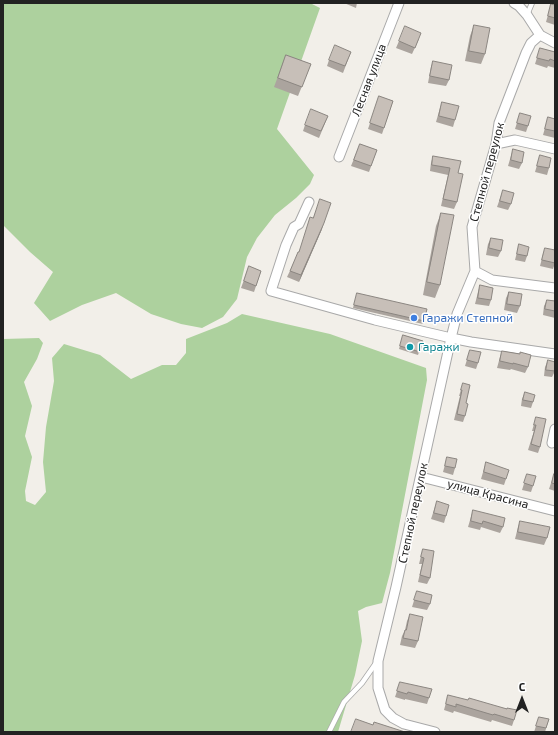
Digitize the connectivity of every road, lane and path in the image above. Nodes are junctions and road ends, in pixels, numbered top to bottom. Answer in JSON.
{"nodes":[{"id":1,"x":399,"y":3,"type":"edge"},
{"id":2,"x":514,"y":3,"type":"edge"},
{"id":3,"x":532,"y":3,"type":"edge"},
{"id":4,"x":528,"y":15,"type":"junction"},
{"id":5,"x":540,"y":35,"type":"junction"},
{"id":6,"x":555,"y":43,"type":"edge"},
{"id":7,"x":496,"y":144,"type":"junction"},
{"id":8,"x":555,"y":149,"type":"edge"},
{"id":9,"x":339,"y":157,"type":"dead end"},
{"id":10,"x":308,"y":202,"type":"dead end"},
{"id":11,"x":475,"y":271,"type":"junction"},
{"id":12,"x":555,"y":288,"type":"edge"},
{"id":13,"x":450,"y":338,"type":"junction"},
{"id":14,"x":555,"y":354,"type":"edge"},
{"id":15,"x":555,"y":428,"type":"edge"},
{"id":16,"x":552,"y":443,"type":"dead end"},
{"id":17,"x":421,"y":476,"type":"junction"},
{"id":18,"x":555,"y":511,"type":"edge"},
{"id":19,"x":378,"y":661,"type":"junction"},
{"id":20,"x":329,"y":732,"type":"edge"},
{"id":21,"x":435,"y":732,"type":"edge"}],
"edges":[{"from":1,"to":9,"type":"street","name":"Лесная улица"},
{"from":2,"to":4,"type":"street"},
{"from":3,"to":4,"type":"lane"},
{"from":4,"to":5,"type":"street"},
{"from":5,"to":6,"type":"street"},
{"from":5,"to":7,"type":"street","name":"Степной переулок"},
{"from":7,"to":8,"type":"street"},
{"from":7,"to":11,"type":"street","name":"Степной переулок"},
{"from":10,"to":13,"type":"street"},
{"from":11,"to":12,"type":"street"},
{"from":11,"to":13,"type":"street","name":"Степной переулок"},
{"from":13,"to":14,"type":"street"},
{"from":13,"to":17,"type":"street","name":"Степной переулок"},
{"from":15,"to":16,"type":"street"},
{"from":17,"to":18,"type":"street","name":"улица Красина"},
{"from":17,"to":19,"type":"street","name":"Степной переулок"},
{"from":19,"to":20,"type":"lane"},
{"from":19,"to":21,"type":"street","name":"Степной переулок"}]}
